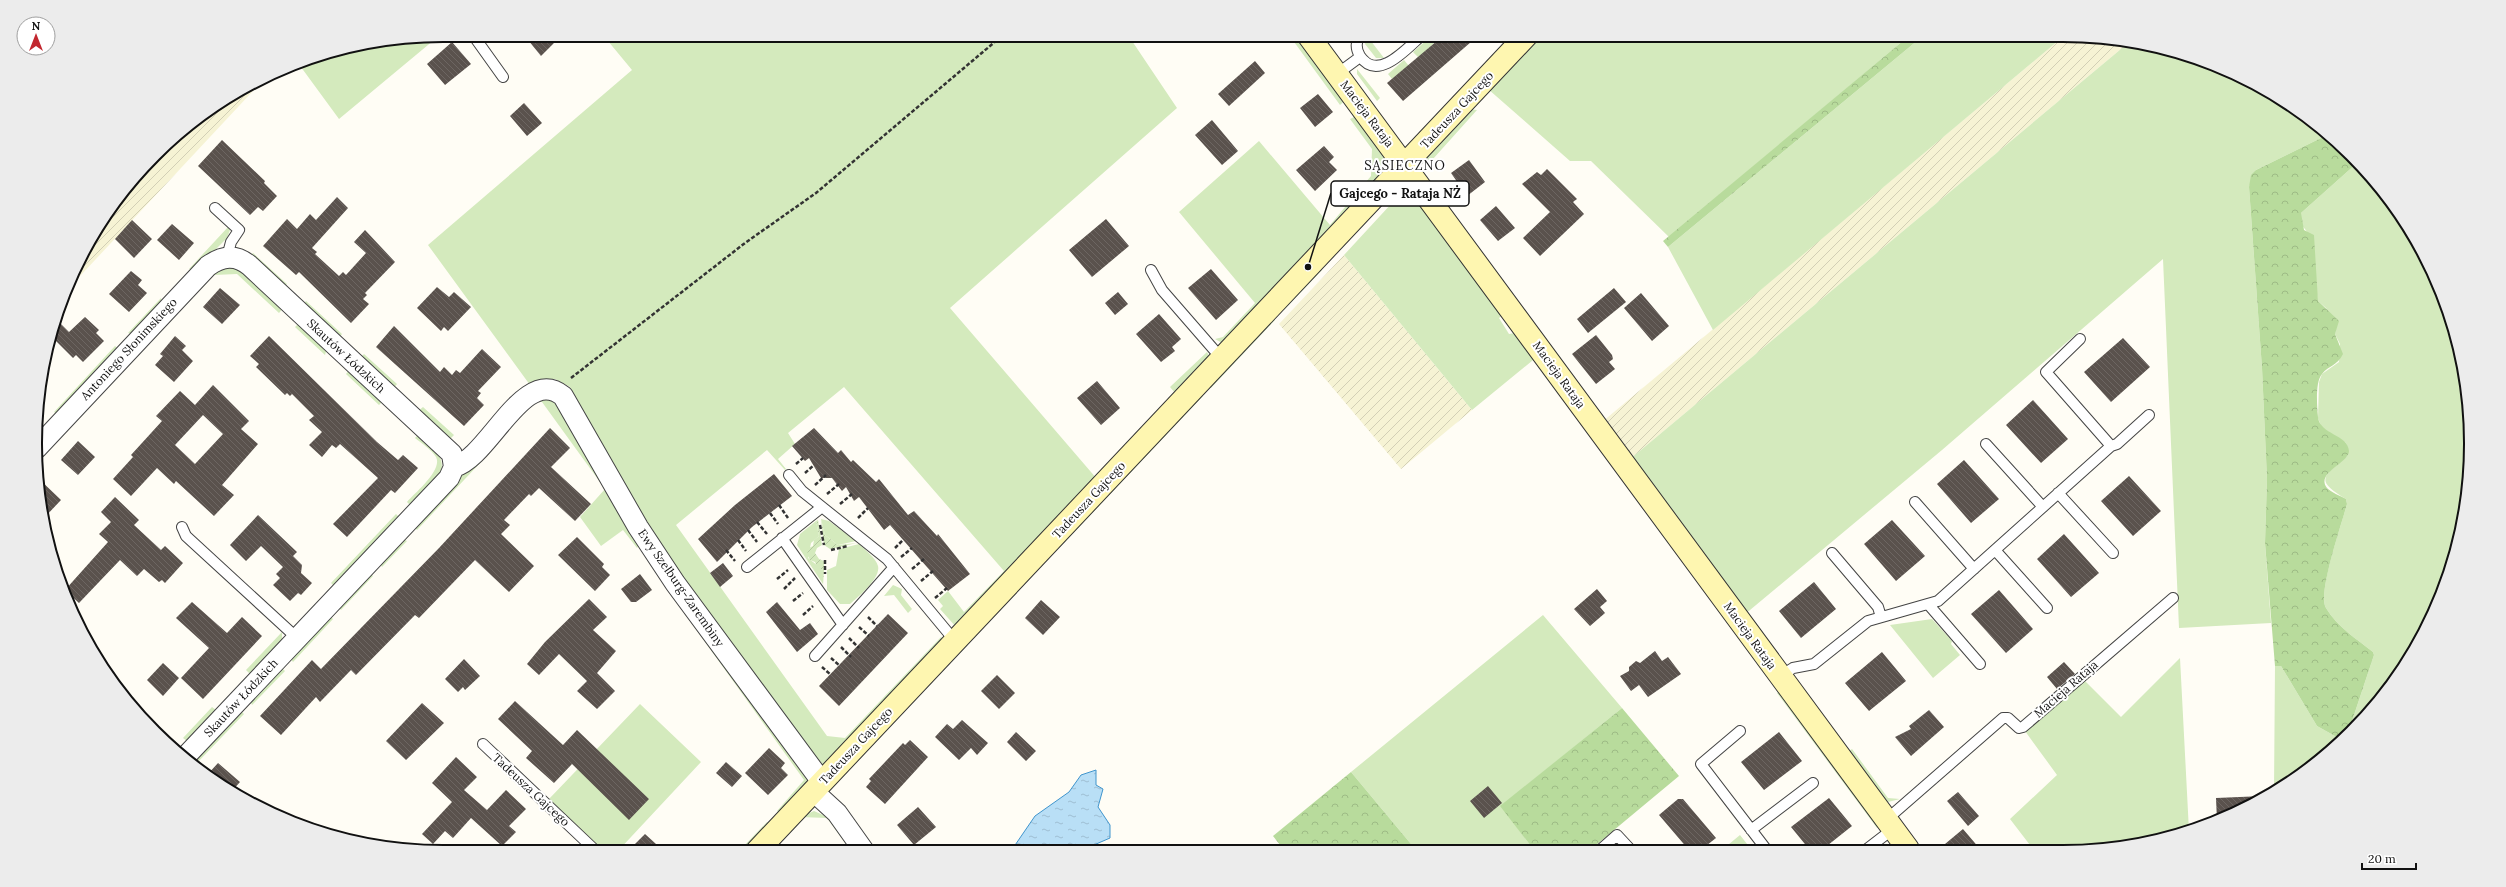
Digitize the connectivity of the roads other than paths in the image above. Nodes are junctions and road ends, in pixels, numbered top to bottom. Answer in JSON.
{"nodes":[{"id":1,"x":478,"y":42,"type":"edge"},
{"id":2,"x":1313,"y":42,"type":"edge"},
{"id":3,"x":1358,"y":42,"type":"edge"},
{"id":4,"x":1414,"y":42,"type":"edge"},
{"id":5,"x":1520,"y":42,"type":"edge"},
{"id":6,"x":1360,"y":57,"type":"junction"},
{"id":7,"x":1337,"y":74,"type":"junction"},
{"id":8,"x":503,"y":77,"type":"dead end"},
{"id":9,"x":1405,"y":165,"type":"junction"},
{"id":10,"x":215,"y":208,"type":"dead end"},
{"id":11,"x":227,"y":257,"type":"junction"},
{"id":12,"x":1151,"y":270,"type":"dead end"},
{"id":13,"x":2080,"y":338,"type":"dead end"},
{"id":14,"x":1222,"y":359,"type":"junction"},
{"id":15,"x":2149,"y":415,"type":"dead end"},
{"id":16,"x":42,"y":443,"type":"edge"},
{"id":17,"x":1986,"y":444,"type":"dead end"},
{"id":18,"x":2111,"y":446,"type":"junction"},
{"id":19,"x":454,"y":466,"type":"junction"},
{"id":20,"x":789,"y":475,"type":"dead end"},
{"id":21,"x":2058,"y":493,"type":"junction"},
{"id":22,"x":823,"y":502,"type":"junction"},
{"id":23,"x":1915,"y":502,"type":"dead end"},
{"id":24,"x":2043,"y":507,"type":"junction"},
{"id":25,"x":182,"y":527,"type":"dead end"},
{"id":26,"x":782,"y":533,"type":"junction"},
{"id":27,"x":1995,"y":550,"type":"junction"},
{"id":28,"x":1832,"y":553,"type":"dead end"},
{"id":29,"x":2113,"y":553,"type":"dead end"},
{"id":30,"x":897,"y":562,"type":"junction"},
{"id":31,"x":746,"y":567,"type":"dead end"},
{"id":32,"x":1974,"y":569,"type":"junction"},
{"id":33,"x":2173,"y":598,"type":"dead end"},
{"id":34,"x":1928,"y":604,"type":"junction"},
{"id":35,"x":2047,"y":608,"type":"dead end"},
{"id":36,"x":1881,"y":616,"type":"junction"},
{"id":37,"x":844,"y":629,"type":"junction"},
{"id":38,"x":297,"y":638,"type":"junction"},
{"id":39,"x":955,"y":641,"type":"junction"},
{"id":40,"x":815,"y":656,"type":"dead end"},
{"id":41,"x":1980,"y":664,"type":"dead end"},
{"id":42,"x":1779,"y":677,"type":"junction"},
{"id":43,"x":1740,"y":731,"type":"dead end"},
{"id":44,"x":483,"y":744,"type":"dead end"},
{"id":45,"x":189,"y":753,"type":"edge"},
{"id":46,"x":1813,"y":783,"type":"dead end"},
{"id":47,"x":818,"y":786,"type":"junction"},
{"id":48,"x":1890,"y":825,"type":"junction"},
{"id":49,"x":1751,"y":830,"type":"junction"},
{"id":50,"x":591,"y":845,"type":"edge"},
{"id":51,"x":764,"y":845,"type":"edge"},
{"id":52,"x":860,"y":845,"type":"edge"},
{"id":53,"x":1606,"y":845,"type":"edge"},
{"id":54,"x":1626,"y":845,"type":"edge"},
{"id":55,"x":1763,"y":845,"type":"edge"},
{"id":56,"x":1871,"y":845,"type":"edge"},
{"id":57,"x":1905,"y":845,"type":"edge"}],
"edges":[{"from":1,"to":8,"type":"lane"},
{"from":2,"to":7,"type":"street","name":"Macieja Rataja"},
{"from":3,"to":6,"type":"lane"},
{"from":4,"to":6,"type":"lane"},
{"from":5,"to":9,"type":"street","name":"Tadeusza Gajcego"},
{"from":6,"to":7,"type":"lane","name":"Macieja Rataja"},
{"from":7,"to":9,"type":"street","name":"Macieja Rataja"},
{"from":9,"to":14,"type":"street","name":"Tadeusza Gajcego"},
{"from":9,"to":42,"type":"street","name":"Macieja Rataja"},
{"from":10,"to":11,"type":"lane"},
{"from":11,"to":16,"type":"street","name":"Antoniego Słonimskiego"},
{"from":11,"to":19,"type":"street","name":"Skautów Łódzkich"},
{"from":12,"to":14,"type":"lane"},
{"from":13,"to":18,"type":"lane"},
{"from":14,"to":39,"type":"street","name":"Tadeusza Gajcego"},
{"from":15,"to":18,"type":"lane","name":"Macieja Rataja"},
{"from":17,"to":24,"type":"lane"},
{"from":18,"to":21,"type":"lane","name":"Macieja Rataja"},
{"from":19,"to":38,"type":"street","name":"Skautów Łódzkich"},
{"from":19,"to":47,"type":"street","name":"Ewy Szelburg-Zarembiny"},
{"from":20,"to":22,"type":"lane"},
{"from":21,"to":24,"type":"lane","name":"Macieja Rataja"},
{"from":21,"to":29,"type":"lane"},
{"from":22,"to":26,"type":"lane"},
{"from":22,"to":30,"type":"lane"},
{"from":23,"to":32,"type":"lane"},
{"from":24,"to":27,"type":"lane","name":"Macieja Rataja"},
{"from":25,"to":38,"type":"lane"},
{"from":26,"to":31,"type":"lane"},
{"from":26,"to":37,"type":"lane"},
{"from":27,"to":32,"type":"lane","name":"Macieja Rataja"},
{"from":27,"to":35,"type":"lane"},
{"from":28,"to":36,"type":"lane"},
{"from":30,"to":37,"type":"lane"},
{"from":30,"to":39,"type":"lane"},
{"from":32,"to":34,"type":"lane","name":"Macieja Rataja"},
{"from":33,"to":48,"type":"lane","name":"Macieja Rataja"},
{"from":34,"to":36,"type":"lane","name":"Macieja Rataja"},
{"from":34,"to":41,"type":"lane"},
{"from":36,"to":42,"type":"lane","name":"Macieja Rataja"},
{"from":37,"to":40,"type":"lane"},
{"from":38,"to":45,"type":"street","name":"Skautów Łódzkich"},
{"from":39,"to":47,"type":"street","name":"Tadeusza Gajcego"},
{"from":42,"to":48,"type":"street","name":"Macieja Rataja"},
{"from":43,"to":49,"type":"lane"},
{"from":44,"to":50,"type":"lane","name":"Tadeusza Gajcego"},
{"from":46,"to":49,"type":"lane"},
{"from":47,"to":51,"type":"street","name":"Tadeusza Gajcego"},
{"from":47,"to":52,"type":"street","name":"Ewy Szelburg-Zarembiny"},
{"from":48,"to":56,"type":"lane","name":"Macieja Rataja"},
{"from":48,"to":57,"type":"street","name":"Macieja Rataja"},
{"from":49,"to":55,"type":"lane"},
{"from":53,"to":54,"type":"lane"}]}
